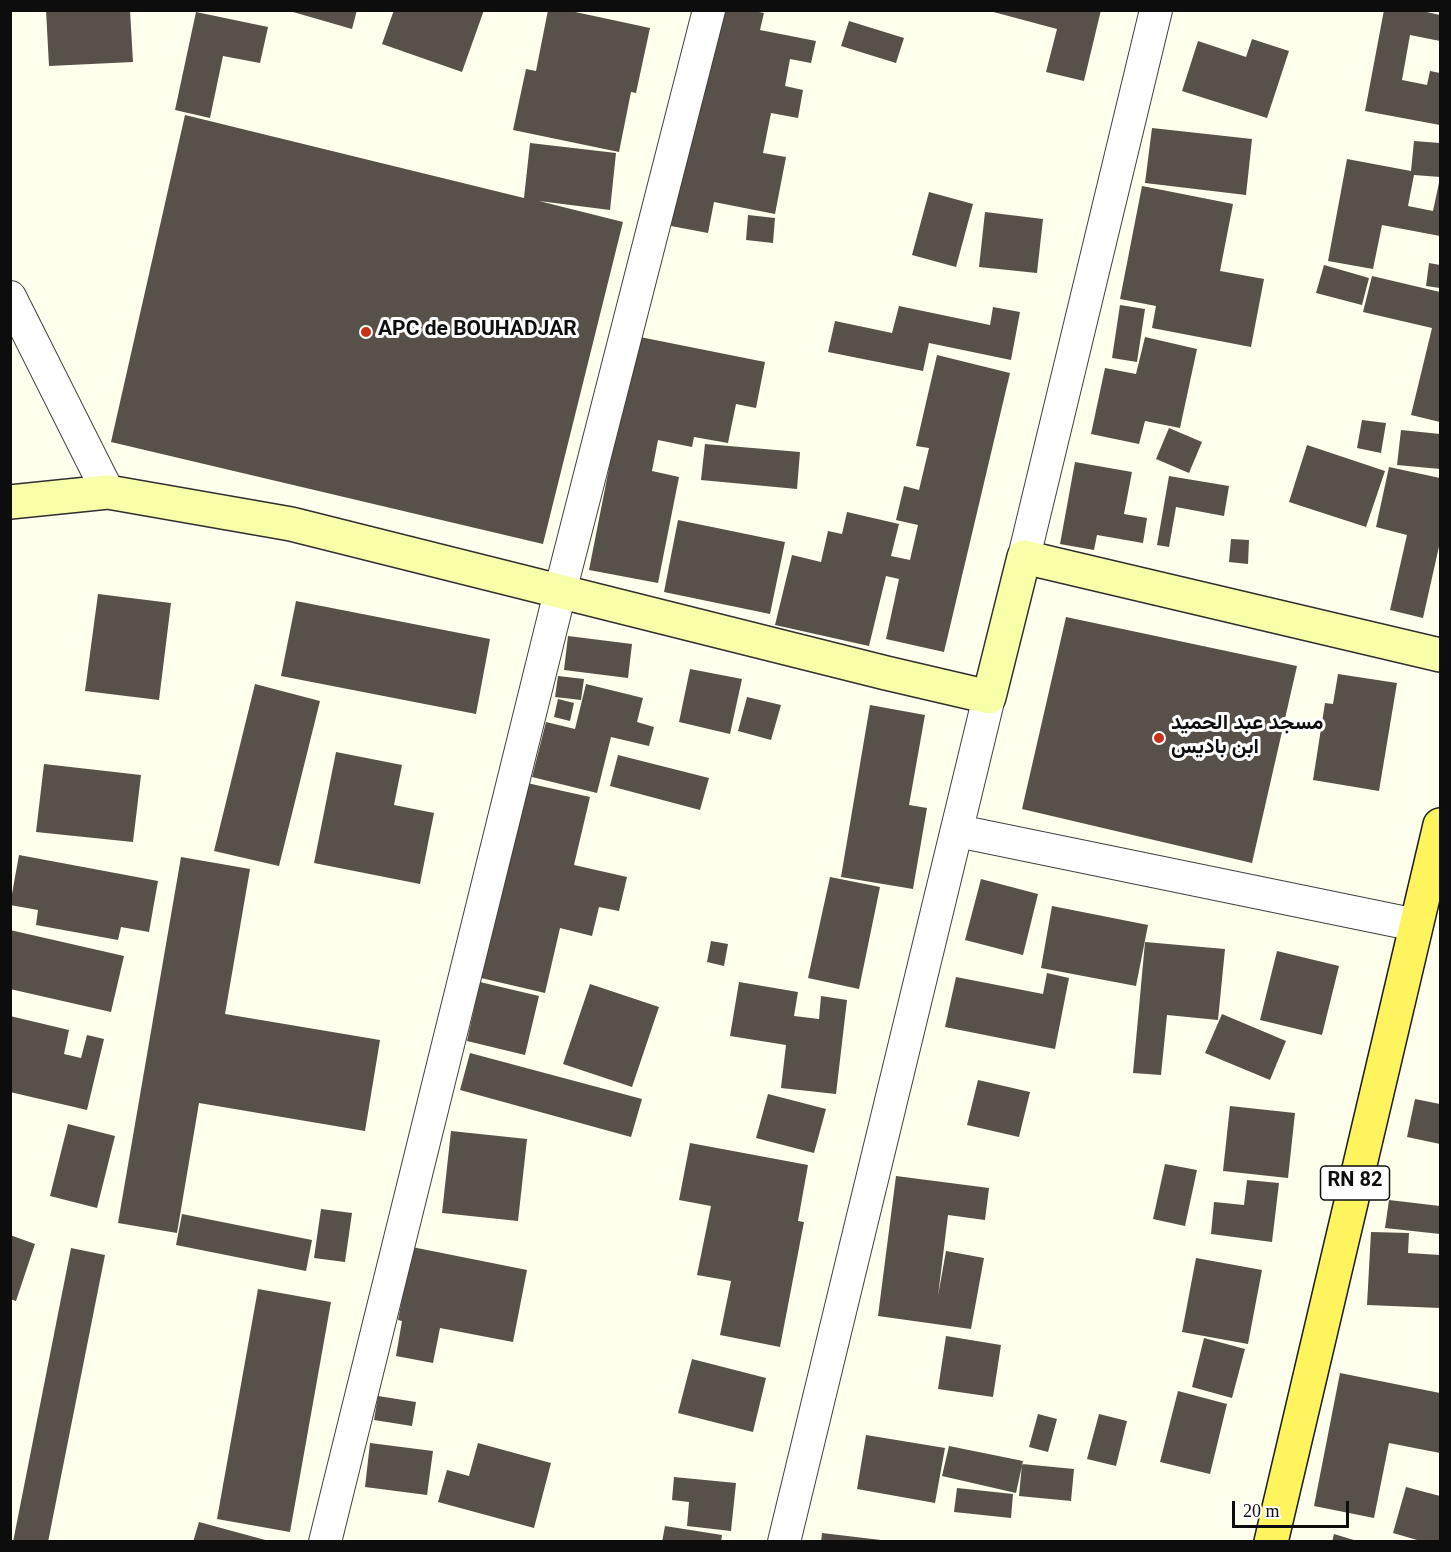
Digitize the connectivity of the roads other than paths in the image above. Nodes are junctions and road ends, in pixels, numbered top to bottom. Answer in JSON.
{"nodes":[{"id":1,"x":709,"y":10,"type":"edge"},
{"id":2,"x":1156,"y":10,"type":"edge"},
{"id":3,"x":10,"y":297,"type":"edge"},
{"id":4,"x":108,"y":492,"type":"junction"},
{"id":5,"x":10,"y":502,"type":"edge"},
{"id":6,"x":1024,"y":557,"type":"junction"},
{"id":7,"x":560,"y":592,"type":"junction"},
{"id":8,"x":1440,"y":655,"type":"edge"},
{"id":9,"x":989,"y":697,"type":"junction"},
{"id":10,"x":1440,"y":825,"type":"edge"},
{"id":11,"x":958,"y":831,"type":"junction"},
{"id":12,"x":1416,"y":926,"type":"junction"},
{"id":13,"x":325,"y":1542,"type":"edge"},
{"id":14,"x":784,"y":1542,"type":"edge"},
{"id":15,"x":1271,"y":1542,"type":"edge"}],
"edges":[{"from":1,"to":7,"type":"street"},
{"from":2,"to":6,"type":"street"},
{"from":3,"to":4,"type":"street"},
{"from":4,"to":5,"type":"main road"},
{"from":4,"to":7,"type":"main road"},
{"from":6,"to":8,"type":"main road"},
{"from":6,"to":9,"type":"main road"},
{"from":7,"to":9,"type":"main road"},
{"from":7,"to":13,"type":"street"},
{"from":9,"to":11,"type":"street"},
{"from":10,"to":12,"type":"main road","number":"RN 82"},
{"from":11,"to":12,"type":"street"},
{"from":11,"to":14,"type":"street"},
{"from":12,"to":15,"type":"main road","number":"RN 82"}]}
